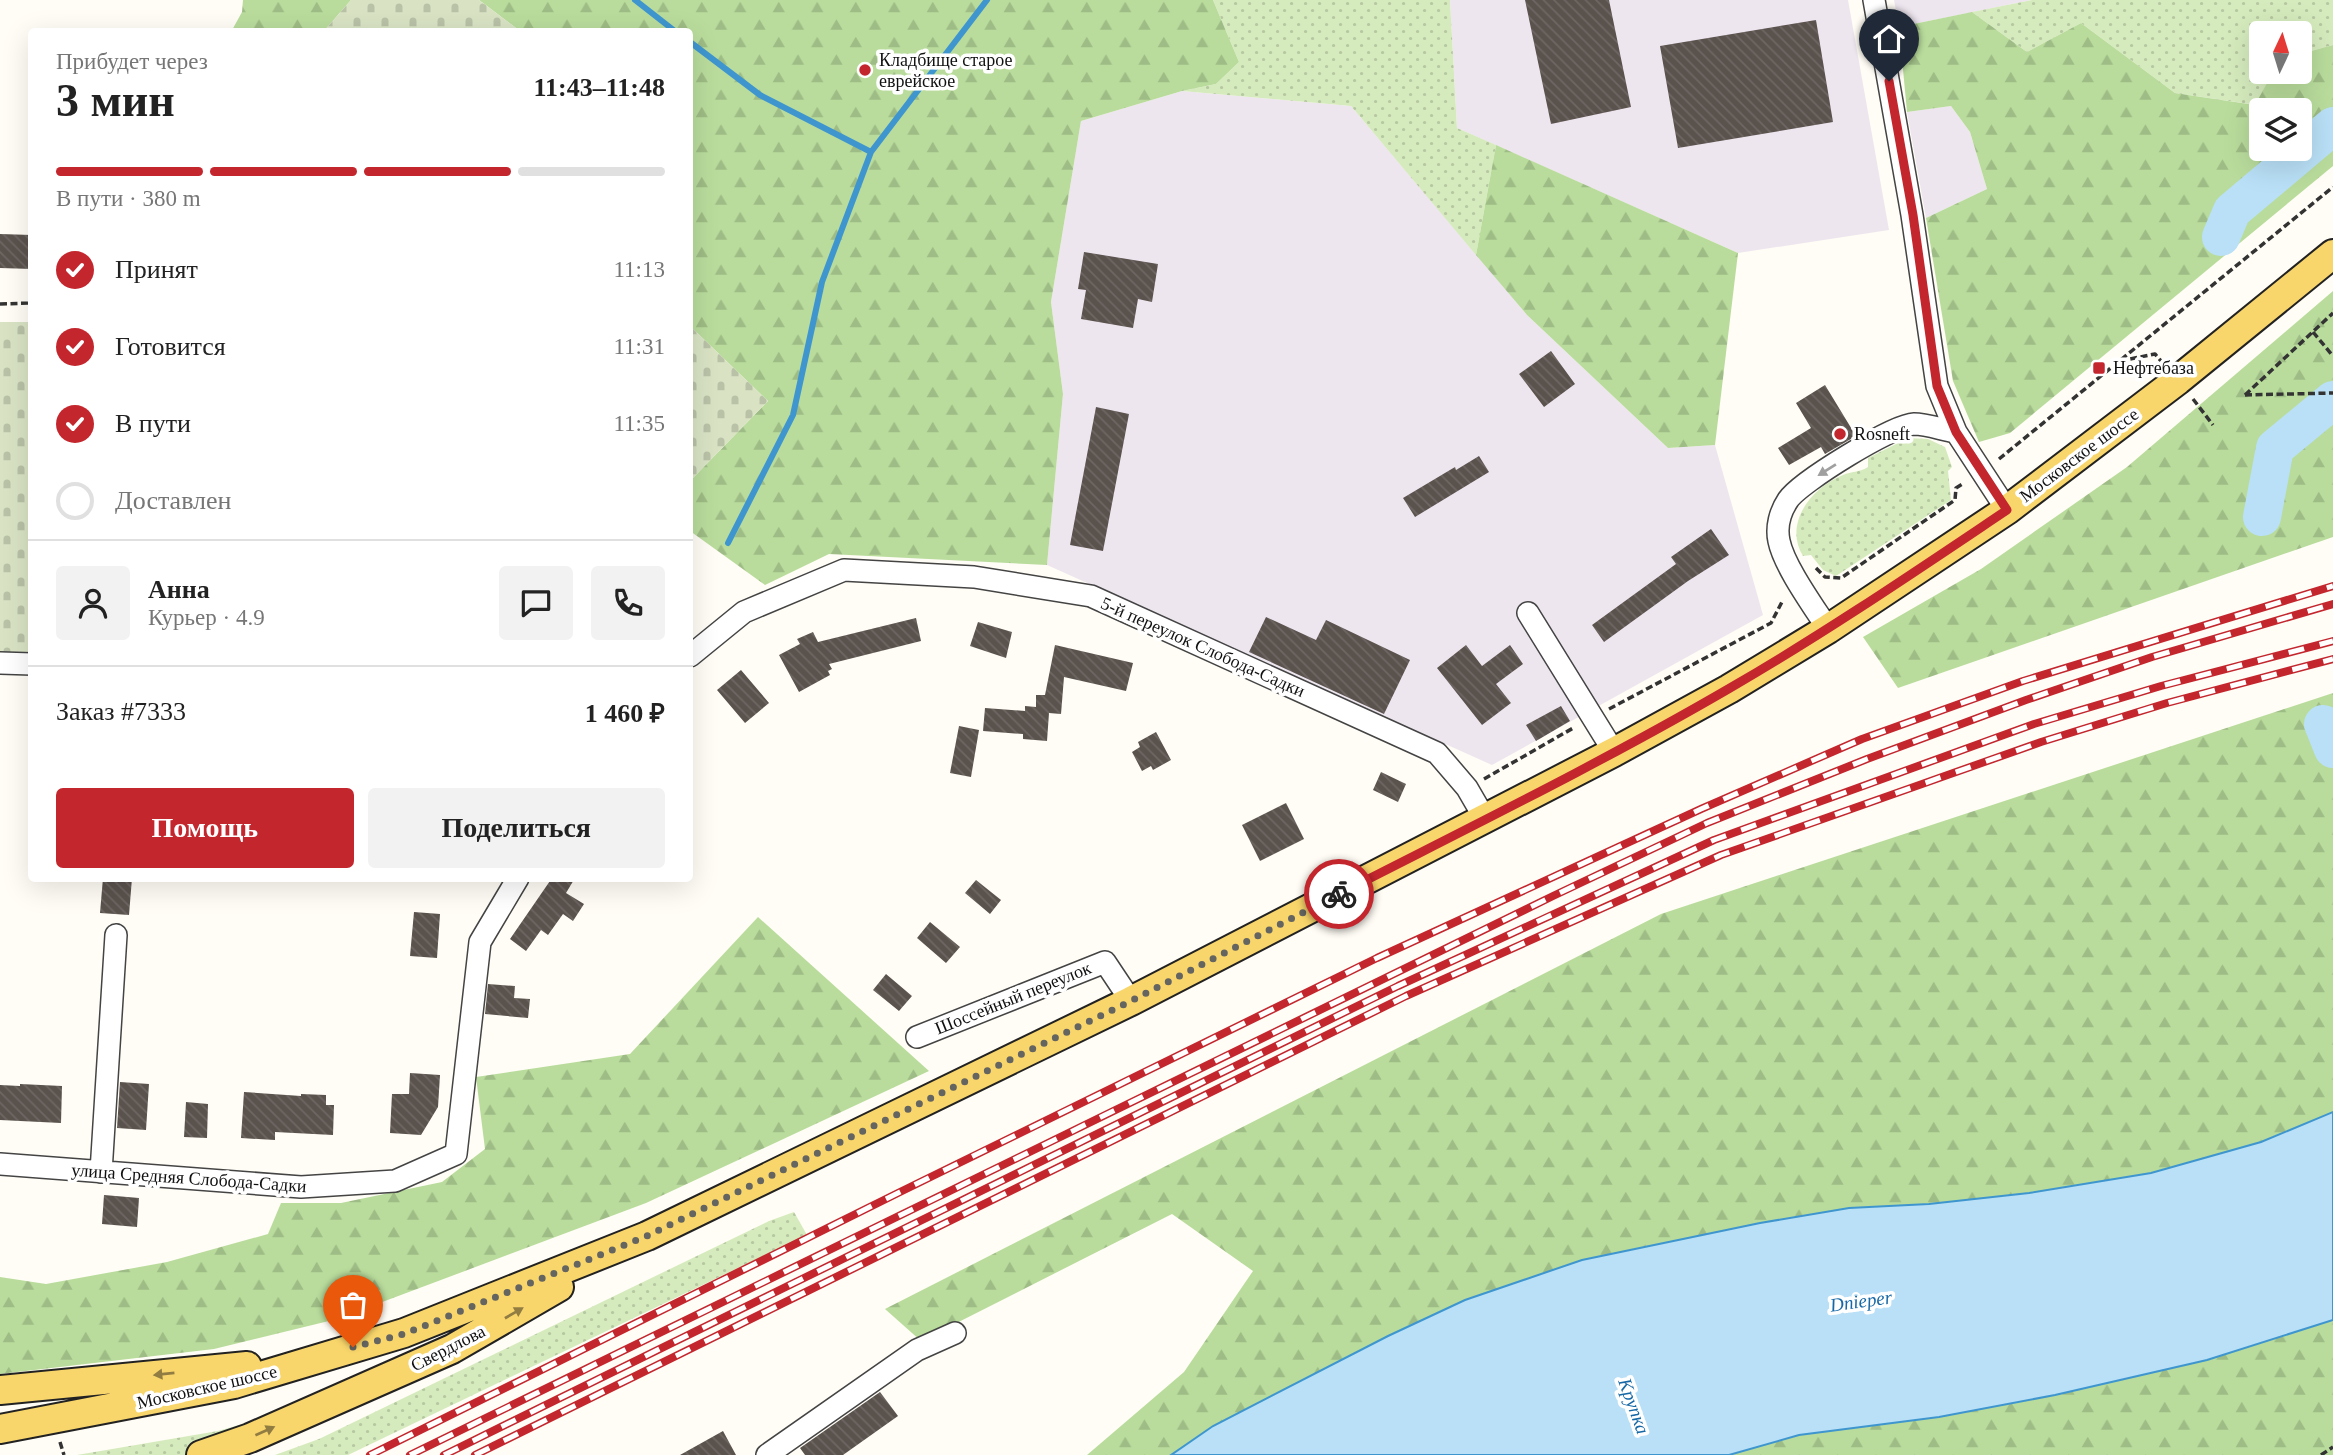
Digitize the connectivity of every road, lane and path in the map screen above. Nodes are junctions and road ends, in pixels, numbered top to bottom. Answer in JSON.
{"nodes":[{"id":1,"x":1874,"y":0,"type":"edge"},
{"id":2,"x":2333,"y":187,"type":"edge"},
{"id":3,"x":2333,"y":254,"type":"edge"},
{"id":4,"x":28,"y":303,"type":"edge"},
{"id":5,"x":0,"y":304,"type":"edge"},
{"id":6,"x":2333,"y":313,"type":"edge"},
{"id":7,"x":2313,"y":332,"type":"junction"},
{"id":8,"x":2333,"y":356,"type":"edge"},
{"id":9,"x":2333,"y":393,"type":"edge"},
{"id":10,"x":1956,"y":432,"type":"junction"},
{"id":11,"x":1982,"y":471,"type":"junction"},
{"id":12,"x":2007,"y":510,"type":"junction"},
{"id":13,"x":1795,"y":576,"type":"junction"},
{"id":14,"x":1528,"y":613,"type":"dead end"},
{"id":15,"x":1828,"y":629,"type":"junction"},
{"id":16,"x":693,"y":654,"type":"edge"},
{"id":17,"x":0,"y":663,"type":"edge"},
{"id":18,"x":28,"y":664,"type":"edge"},
{"id":19,"x":1594,"y":716,"type":"junction"},
{"id":20,"x":1614,"y":752,"type":"junction"},
{"id":21,"x":1467,"y":788,"type":"junction"},
{"id":22,"x":1485,"y":819,"type":"junction"},
{"id":23,"x":516,"y":882,"type":"edge"},
{"id":24,"x":116,"y":935,"type":"dead end"},
{"id":25,"x":1131,"y":1001,"type":"junction"},
{"id":26,"x":917,"y":1037,"type":"dead end"},
{"id":27,"x":0,"y":1164,"type":"edge"},
{"id":28,"x":101,"y":1172,"type":"junction"},
{"id":29,"x":647,"y":1236,"type":"junction"},
{"id":30,"x":955,"y":1333,"type":"dead end"},
{"id":31,"x":353,"y":1347,"type":"junction"},
{"id":32,"x":0,"y":1390,"type":"edge"},
{"id":33,"x":0,"y":1429,"type":"edge"},
{"id":34,"x":2333,"y":1447,"type":"edge"},
{"id":35,"x":201,"y":1455,"type":"edge"},
{"id":36,"x":767,"y":1455,"type":"edge"},
{"id":37,"x":2321,"y":1455,"type":"edge"}],
"edges":[{"from":1,"to":10,"type":"street"},
{"from":2,"to":11,"type":"path"},
{"from":3,"to":12,"type":"main road","name":"Московское шоссе"},
{"from":4,"to":5,"type":"path"},
{"from":6,"to":7,"type":"path"},
{"from":7,"to":8,"type":"path"},
{"from":7,"to":9,"type":"path"},
{"from":10,"to":11,"type":"street"},
{"from":10,"to":13,"type":"street","one_way":true},
{"from":11,"to":12,"type":"street"},
{"from":11,"to":13,"type":"path"},
{"from":12,"to":15,"type":"main road","name":"Московское шоссе"},
{"from":13,"to":15,"type":"street"},
{"from":13,"to":19,"type":"path"},
{"from":14,"to":19,"type":"street"},
{"from":15,"to":20,"type":"main road","name":"Московское шоссе"},
{"from":16,"to":21,"type":"street","name":"5-й переулок Слобода-Садки"},
{"from":17,"to":18,"type":"street"},
{"from":19,"to":20,"type":"street"},
{"from":19,"to":21,"type":"path"},
{"from":20,"to":22,"type":"main road","name":"Московское шоссе"},
{"from":21,"to":22,"type":"street","name":"5-й переулок Слобода-Садки"},
{"from":22,"to":25,"type":"main road","name":"Московское шоссе"},
{"from":23,"to":28,"type":"street","name":"улица Средняя Слобода-Садки"},
{"from":24,"to":28,"type":"street"},
{"from":25,"to":26,"type":"street","name":"Шоссейный переулок"},
{"from":25,"to":29,"type":"main road","name":"Московское шоссе"},
{"from":27,"to":28,"type":"street","name":"улица Средняя Слобода-Садки"},
{"from":29,"to":31,"type":"main road","name":"Московское шоссе"},
{"from":35,"to":29,"type":"main road","name":"Свердлова","one_way":true},
{"from":30,"to":36,"type":"street"},
{"from":31,"to":32,"type":"main road","one_way":true},
{"from":31,"to":33,"type":"main road","name":"Московское шоссе"},
{"from":34,"to":37,"type":"path"}]}
